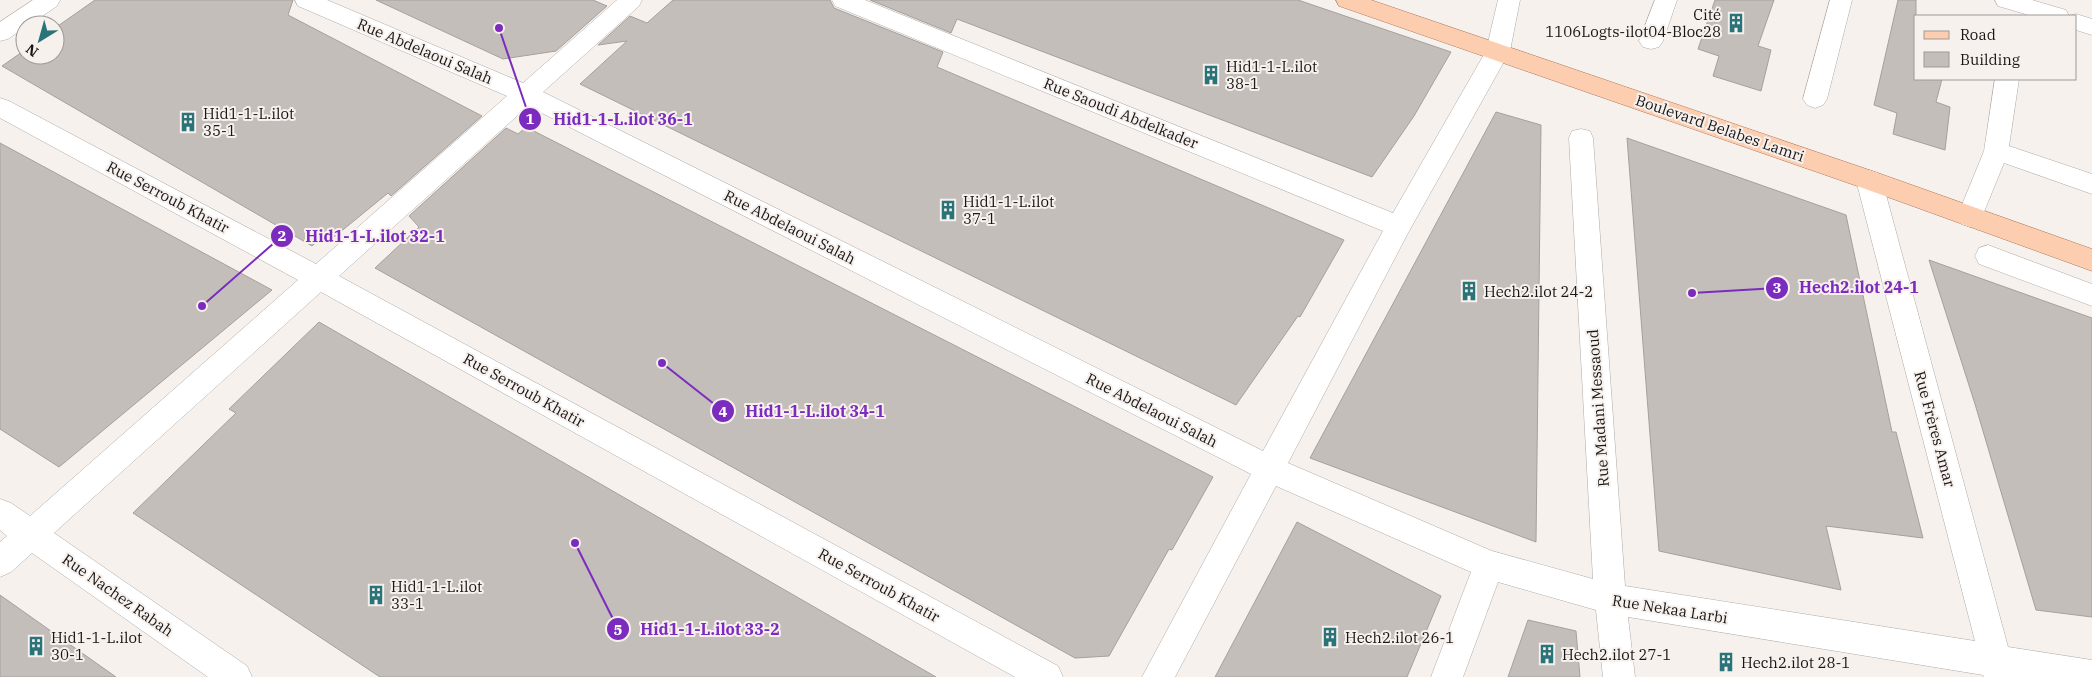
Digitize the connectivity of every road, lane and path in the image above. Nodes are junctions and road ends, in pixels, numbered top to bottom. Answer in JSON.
{"nodes":[{"id":1,"x":49,"y":0,"type":"edge"},
{"id":2,"x":306,"y":0,"type":"edge"},
{"id":3,"x":631,"y":0,"type":"edge"},
{"id":4,"x":843,"y":0,"type":"edge"},
{"id":5,"x":1347,"y":0,"type":"edge"},
{"id":6,"x":1509,"y":0,"type":"edge"},
{"id":7,"x":1666,"y":0,"type":"edge"},
{"id":8,"x":1841,"y":0,"type":"edge"},
{"id":9,"x":2014,"y":7,"type":"edge"},
{"id":10,"x":2053,"y":15,"type":"edge"},
{"id":11,"x":2077,"y":22,"type":"edge"},
{"id":12,"x":2092,"y":27,"type":"edge"},
{"id":13,"x":0,"y":33,"type":"edge"},
{"id":14,"x":1651,"y":41,"type":"dead end"},
{"id":15,"x":1498,"y":51,"type":"junction"},
{"id":16,"x":2007,"y":80,"type":"edge"},
{"id":17,"x":526,"y":94,"type":"junction"},
{"id":18,"x":1815,"y":99,"type":"dead end"},
{"id":19,"x":0,"y":107,"type":"edge"},
{"id":20,"x":1581,"y":138,"type":"dead end"},
{"id":21,"x":1996,"y":151,"type":"junction"},
{"id":22,"x":1869,"y":180,"type":"junction"},
{"id":23,"x":2092,"y":184,"type":"edge"},
{"id":24,"x":1970,"y":217,"type":"junction"},
{"id":25,"x":1399,"y":226,"type":"junction"},
{"id":26,"x":1988,"y":256,"type":"dead end"},
{"id":27,"x":2092,"y":260,"type":"edge"},
{"id":28,"x":319,"y":278,"type":"junction"},
{"id":29,"x":2092,"y":295,"type":"edge"},
{"id":30,"x":1268,"y":468,"type":"junction"},
{"id":31,"x":0,"y":513,"type":"edge"},
{"id":32,"x":31,"y":535,"type":"junction"},
{"id":33,"x":0,"y":562,"type":"edge"},
{"id":34,"x":1488,"y":565,"type":"junction"},
{"id":35,"x":1610,"y":599,"type":"junction"},
{"id":36,"x":1998,"y":669,"type":"edge"},
{"id":37,"x":2092,"y":676,"type":"edge"},
{"id":38,"x":236,"y":677,"type":"edge"},
{"id":39,"x":1047,"y":677,"type":"edge"},
{"id":40,"x":1158,"y":677,"type":"edge"},
{"id":41,"x":1447,"y":677,"type":"edge"},
{"id":42,"x":1619,"y":677,"type":"edge"}],
"edges":[{"from":1,"to":13,"type":"street"},
{"from":2,"to":17,"type":"street","name":"Rue Abdelaoui Salah"},
{"from":3,"to":17,"type":"street"},
{"from":4,"to":25,"type":"street","name":"Rue Saoudi Abdelkader"},
{"from":5,"to":15,"type":"main road","name":"Boulevard Belabes Lamri"},
{"from":6,"to":15,"type":"street"},
{"from":7,"to":14,"type":"street"},
{"from":8,"to":18,"type":"street"},
{"from":9,"to":10,"type":"street"},
{"from":11,"to":12,"type":"street"},
{"from":15,"to":22,"type":"main road","name":"Boulevard Belabes Lamri"},
{"from":15,"to":25,"type":"street"},
{"from":16,"to":21,"type":"street"},
{"from":17,"to":28,"type":"street"},
{"from":17,"to":30,"type":"street","name":"Rue Abdelaoui Salah"},
{"from":19,"to":28,"type":"street","name":"Rue Serroub Khatir"},
{"from":20,"to":35,"type":"street","name":"Rue Madani Messaoud"},
{"from":21,"to":23,"type":"street"},
{"from":21,"to":24,"type":"street"},
{"from":22,"to":24,"type":"main road","name":"Boulevard Belabes Lamri"},
{"from":22,"to":36,"type":"street","name":"Rue Frères Amar"},
{"from":24,"to":27,"type":"main road","name":"Boulevard Belabes Lamri"},
{"from":25,"to":30,"type":"street"},
{"from":26,"to":29,"type":"street"},
{"from":28,"to":32,"type":"street"},
{"from":28,"to":39,"type":"street","name":"Rue Serroub Khatir"},
{"from":30,"to":34,"type":"street","name":"Rue Nekaa Larbi"},
{"from":30,"to":40,"type":"street"},
{"from":31,"to":32,"type":"street","name":"Rue Nachez Rabah"},
{"from":32,"to":33,"type":"street"},
{"from":32,"to":38,"type":"street","name":"Rue Nachez Rabah"},
{"from":34,"to":35,"type":"street","name":"Rue Nekaa Larbi"},
{"from":34,"to":41,"type":"street"},
{"from":35,"to":36,"type":"street","name":"Rue Nekaa Larbi"},
{"from":35,"to":42,"type":"street","name":"Rue Madani Messaoud"},
{"from":36,"to":37,"type":"street","name":"Rue Nekaa Larbi"}]}
